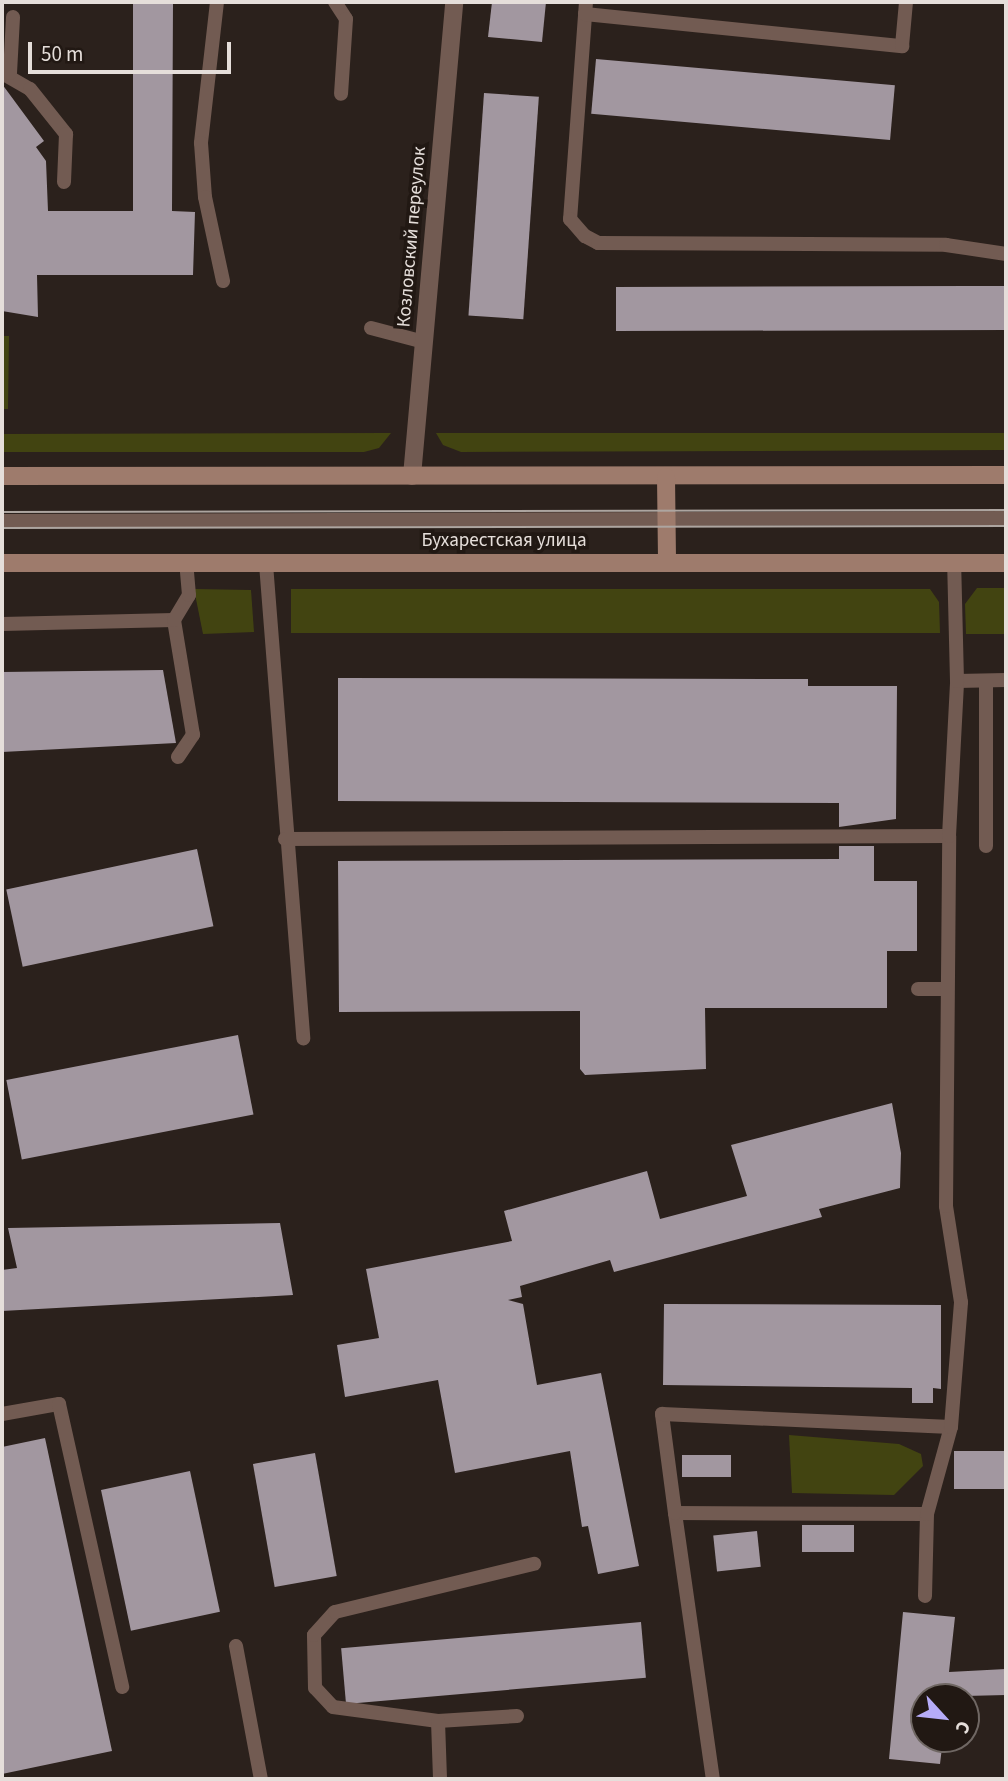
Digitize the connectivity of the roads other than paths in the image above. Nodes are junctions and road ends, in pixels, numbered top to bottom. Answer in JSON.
{"nodes":[{"id":1,"x":217,"y":2,"type":"edge"},
{"id":2,"x":335,"y":2,"type":"edge"},
{"id":3,"x":454,"y":2,"type":"edge"},
{"id":4,"x":906,"y":2,"type":"edge"},
{"id":5,"x":585,"y":8,"type":"edge"},
{"id":6,"x":13,"y":18,"type":"dead end"},
{"id":7,"x":6,"y":73,"type":"edge"},
{"id":8,"x":341,"y":94,"type":"dead end"},
{"id":9,"x":64,"y":182,"type":"dead end"},
{"id":10,"x":1006,"y":254,"type":"edge"},
{"id":11,"x":223,"y":281,"type":"dead end"},
{"id":12,"x":370,"y":328,"type":"dead end"},
{"id":13,"x":424,"y":342,"type":"junction"},
{"id":14,"x":1006,"y":475,"type":"edge"},
{"id":15,"x":2,"y":476,"type":"edge"},
{"id":16,"x":412,"y":476,"type":"junction"},
{"id":17,"x":666,"y":477,"type":"junction"},
{"id":18,"x":1006,"y":518,"type":"edge"},
{"id":19,"x":667,"y":519,"type":"junction"},
{"id":20,"x":2,"y":521,"type":"edge"},
{"id":21,"x":667,"y":561,"type":"junction"},
{"id":22,"x":954,"y":562,"type":"junction"},
{"id":23,"x":2,"y":563,"type":"edge"},
{"id":24,"x":186,"y":563,"type":"junction"},
{"id":25,"x":1006,"y":563,"type":"edge"},
{"id":26,"x":266,"y":564,"type":"junction"},
{"id":27,"x":174,"y":620,"type":"junction"},
{"id":28,"x":2,"y":624,"type":"edge"},
{"id":29,"x":1006,"y":680,"type":"edge"},
{"id":30,"x":957,"y":681,"type":"junction"},
{"id":31,"x":986,"y":681,"type":"junction"},
{"id":32,"x":178,"y":757,"type":"dead end"},
{"id":33,"x":949,"y":836,"type":"junction"},
{"id":34,"x":285,"y":839,"type":"junction"},
{"id":35,"x":986,"y":846,"type":"dead end"},
{"id":36,"x":918,"y":989,"type":"dead end"},
{"id":37,"x":947,"y":989,"type":"junction"},
{"id":38,"x":303,"y":1038,"type":"dead end"},
{"id":39,"x":2,"y":1414,"type":"edge"},
{"id":40,"x":951,"y":1427,"type":"junction"},
{"id":41,"x":675,"y":1513,"type":"junction"},
{"id":42,"x":927,"y":1514,"type":"junction"},
{"id":43,"x":534,"y":1564,"type":"dead end"},
{"id":44,"x":925,"y":1596,"type":"dead end"},
{"id":45,"x":236,"y":1646,"type":"dead end"},
{"id":46,"x":122,"y":1687,"type":"dead end"},
{"id":47,"x":517,"y":1716,"type":"dead end"},
{"id":48,"x":438,"y":1721,"type":"junction"},
{"id":49,"x":261,"y":1779,"type":"edge"},
{"id":50,"x":440,"y":1779,"type":"edge"},
{"id":51,"x":713,"y":1779,"type":"edge"}],
"edges":[{"from":1,"to":11,"type":"lane"},
{"from":2,"to":8,"type":"lane"},
{"from":3,"to":13,"type":"street","name":"Козловский переулок"},
{"from":4,"to":5,"type":"lane"},
{"from":5,"to":10,"type":"lane"},
{"from":6,"to":7,"type":"lane"},
{"from":7,"to":9,"type":"lane"},
{"from":12,"to":13,"type":"lane"},
{"from":13,"to":16,"type":"street","name":"Козловский переулок"},
{"from":14,"to":17,"type":"main road"},
{"from":15,"to":16,"type":"main road"},
{"from":16,"to":17,"type":"main road"},
{"from":17,"to":19,"type":"main road"},
{"from":18,"to":19,"type":"lane"},
{"from":19,"to":20,"type":"lane"},
{"from":19,"to":21,"type":"main road"},
{"from":21,"to":22,"type":"main road","name":"Бухарестская улица"},
{"from":21,"to":26,"type":"main road","name":"Бухарестская улица"},
{"from":22,"to":25,"type":"main road","name":"Бухарестская улица"},
{"from":22,"to":30,"type":"lane"},
{"from":23,"to":24,"type":"main road","name":"Бухарестская улица"},
{"from":24,"to":26,"type":"main road","name":"Бухарестская улица"},
{"from":24,"to":27,"type":"lane"},
{"from":26,"to":34,"type":"lane"},
{"from":27,"to":28,"type":"lane"},
{"from":27,"to":32,"type":"lane"},
{"from":29,"to":31,"type":"lane"},
{"from":30,"to":31,"type":"lane"},
{"from":30,"to":33,"type":"lane"},
{"from":31,"to":35,"type":"lane"},
{"from":33,"to":34,"type":"lane"},
{"from":33,"to":37,"type":"lane"},
{"from":34,"to":38,"type":"lane"},
{"from":36,"to":37,"type":"lane"},
{"from":37,"to":40,"type":"lane"},
{"from":39,"to":46,"type":"lane"},
{"from":40,"to":41,"type":"lane"},
{"from":40,"to":42,"type":"lane"},
{"from":41,"to":42,"type":"lane"},
{"from":41,"to":51,"type":"lane"},
{"from":42,"to":44,"type":"lane"},
{"from":43,"to":48,"type":"lane"},
{"from":45,"to":49,"type":"lane"},
{"from":47,"to":48,"type":"lane"},
{"from":48,"to":50,"type":"lane"}]}
